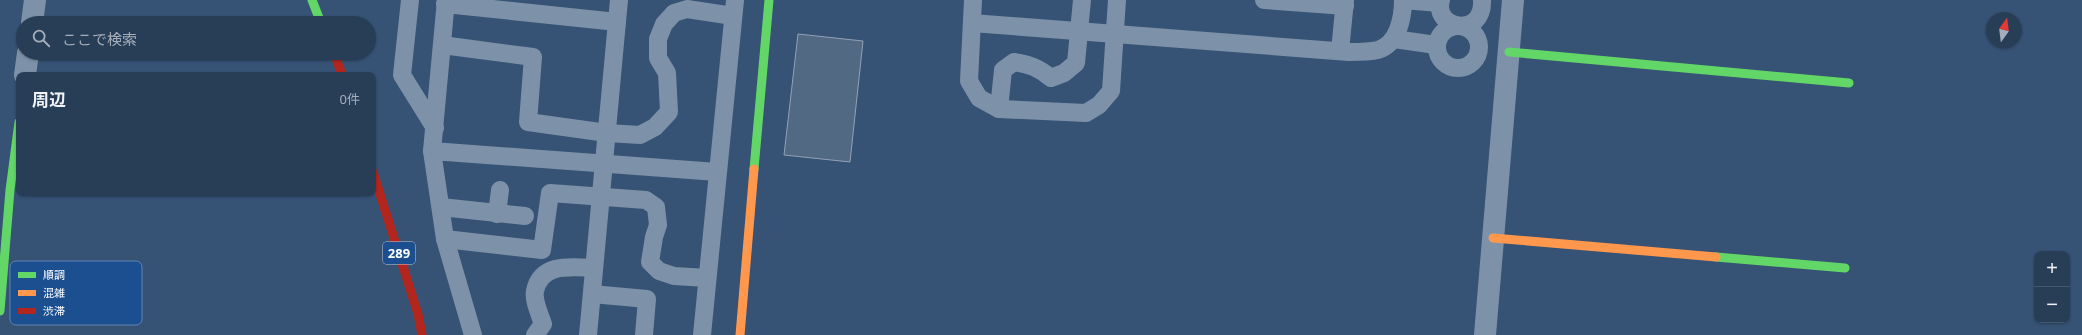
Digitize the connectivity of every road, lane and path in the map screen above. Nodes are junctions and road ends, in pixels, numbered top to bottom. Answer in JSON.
{"nodes":[{"id":1,"x":35,"y":0,"type":"edge"},
{"id":2,"x":312,"y":0,"type":"edge"},
{"id":3,"x":410,"y":0,"type":"edge"},
{"id":4,"x":619,"y":0,"type":"edge"},
{"id":5,"x":769,"y":0,"type":"edge"},
{"id":6,"x":973,"y":0,"type":"edge"},
{"id":7,"x":1082,"y":0,"type":"edge"},
{"id":8,"x":1117,"y":0,"type":"edge"},
{"id":9,"x":1264,"y":0,"type":"edge"},
{"id":10,"x":1403,"y":0,"type":"edge"},
{"id":11,"x":1482,"y":0,"type":"edge"},
{"id":12,"x":1513,"y":0,"type":"edge"},
{"id":13,"x":1440,"y":1,"type":"edge"},
{"id":14,"x":445,"y":2,"type":"edge"},
{"id":15,"x":1345,"y":3,"type":"edge"},
{"id":16,"x":734,"y":8,"type":"edge"},
{"id":17,"x":33,"y":16,"type":"edge"},
{"id":18,"x":318,"y":16,"type":"edge"},
{"id":19,"x":617,"y":22,"type":"junction"},
{"id":20,"x":972,"y":23,"type":"junction"},
{"id":21,"x":1079,"y":31,"type":"junction"},
{"id":22,"x":1115,"y":33,"type":"junction"},
{"id":23,"x":1394,"y":39,"type":"junction"},
{"id":24,"x":442,"y":45,"type":"junction"},
{"id":25,"x":1436,"y":45,"type":"dead end"},
{"id":26,"x":1340,"y":51,"type":"junction"},
{"id":27,"x":1509,"y":52,"type":"junction"},
{"id":28,"x":27,"y":60,"type":"edge"},
{"id":29,"x":337,"y":60,"type":"edge"},
{"id":30,"x":25,"y":72,"type":"edge"},
{"id":31,"x":341,"y":72,"type":"edge"},
{"id":32,"x":1849,"y":83,"type":"dead end"},
{"id":33,"x":1000,"y":110,"type":"junction"},
{"id":34,"x":435,"y":128,"type":"junction"},
{"id":35,"x":607,"y":133,"type":"junction"},
{"id":36,"x":16,"y":137,"type":"edge"},
{"id":37,"x":432,"y":151,"type":"junction"},
{"id":38,"x":604,"y":163,"type":"junction"},
{"id":39,"x":717,"y":172,"type":"junction"},
{"id":40,"x":376,"y":181,"type":"edge"},
{"id":41,"x":5,"y":190,"type":"edge"},
{"id":42,"x":500,"y":190,"type":"dead end"},
{"id":43,"x":601,"y":196,"type":"junction"},
{"id":44,"x":441,"y":207,"type":"junction"},
{"id":45,"x":497,"y":214,"type":"junction"},
{"id":46,"x":525,"y":216,"type":"dead end"},
{"id":47,"x":1493,"y":238,"type":"junction"},
{"id":48,"x":446,"y":239,"type":"junction"},
{"id":49,"x":594,"y":268,"type":"junction"},
{"id":50,"x":1845,"y":268,"type":"dead end"},
{"id":51,"x":707,"y":278,"type":"junction"},
{"id":52,"x":592,"y":294,"type":"junction"},
{"id":53,"x":0,"y":311,"type":"edge"},
{"id":54,"x":422,"y":335,"type":"edge"},
{"id":55,"x":473,"y":335,"type":"edge"},
{"id":56,"x":535,"y":335,"type":"edge"},
{"id":57,"x":588,"y":335,"type":"edge"},
{"id":58,"x":644,"y":335,"type":"edge"},
{"id":59,"x":702,"y":335,"type":"edge"},
{"id":60,"x":740,"y":335,"type":"edge"},
{"id":61,"x":1485,"y":335,"type":"edge"}],
"edges":[{"from":1,"to":17,"type":"street"},
{"from":2,"to":18,"type":"main road"},
{"from":3,"to":34,"type":"lane"},
{"from":4,"to":19,"type":"lane"},
{"from":5,"to":60,"type":"main road"},
{"from":6,"to":20,"type":"lane"},
{"from":7,"to":21,"type":"lane"},
{"from":8,"to":22,"type":"lane"},
{"from":9,"to":15,"type":"lane"},
{"from":10,"to":13,"type":"lane"},
{"from":10,"to":23,"type":"lane"},
{"from":11,"to":13,"type":"lane"},
{"from":12,"to":27,"type":"street"},
{"from":14,"to":19,"type":"lane"},
{"from":14,"to":24,"type":"lane"},
{"from":15,"to":26,"type":"lane"},
{"from":16,"to":35,"type":"lane"},
{"from":16,"to":39,"type":"lane"},
{"from":19,"to":35,"type":"lane"},
{"from":20,"to":21,"type":"lane"},
{"from":20,"to":33,"type":"lane"},
{"from":21,"to":22,"type":"lane"},
{"from":21,"to":33,"type":"lane"},
{"from":22,"to":26,"type":"lane"},
{"from":22,"to":33,"type":"lane"},
{"from":23,"to":25,"type":"lane"},
{"from":23,"to":26,"type":"lane"},
{"from":24,"to":34,"type":"lane"},
{"from":24,"to":35,"type":"lane"},
{"from":27,"to":32,"type":"main road"},
{"from":27,"to":47,"type":"street"},
{"from":28,"to":30,"type":"street"},
{"from":29,"to":31,"type":"main road"},
{"from":34,"to":37,"type":"lane"},
{"from":35,"to":38,"type":"lane"},
{"from":36,"to":41,"type":"main road"},
{"from":37,"to":38,"type":"lane"},
{"from":37,"to":44,"type":"lane"},
{"from":38,"to":39,"type":"lane"},
{"from":38,"to":43,"type":"lane"},
{"from":39,"to":51,"type":"lane"},
{"from":40,"to":54,"type":"main road","number":"289"},
{"from":41,"to":53,"type":"main road"},
{"from":42,"to":45,"type":"lane"},
{"from":43,"to":48,"type":"lane"},
{"from":43,"to":49,"type":"lane"},
{"from":43,"to":51,"type":"lane"},
{"from":44,"to":45,"type":"lane"},
{"from":44,"to":48,"type":"lane"},
{"from":45,"to":46,"type":"lane"},
{"from":47,"to":50,"type":"main road"},
{"from":47,"to":61,"type":"street"},
{"from":48,"to":55,"type":"lane"},
{"from":49,"to":52,"type":"lane"},
{"from":49,"to":56,"type":"lane"},
{"from":51,"to":59,"type":"lane"},
{"from":52,"to":57,"type":"lane"},
{"from":52,"to":58,"type":"lane"}]}
